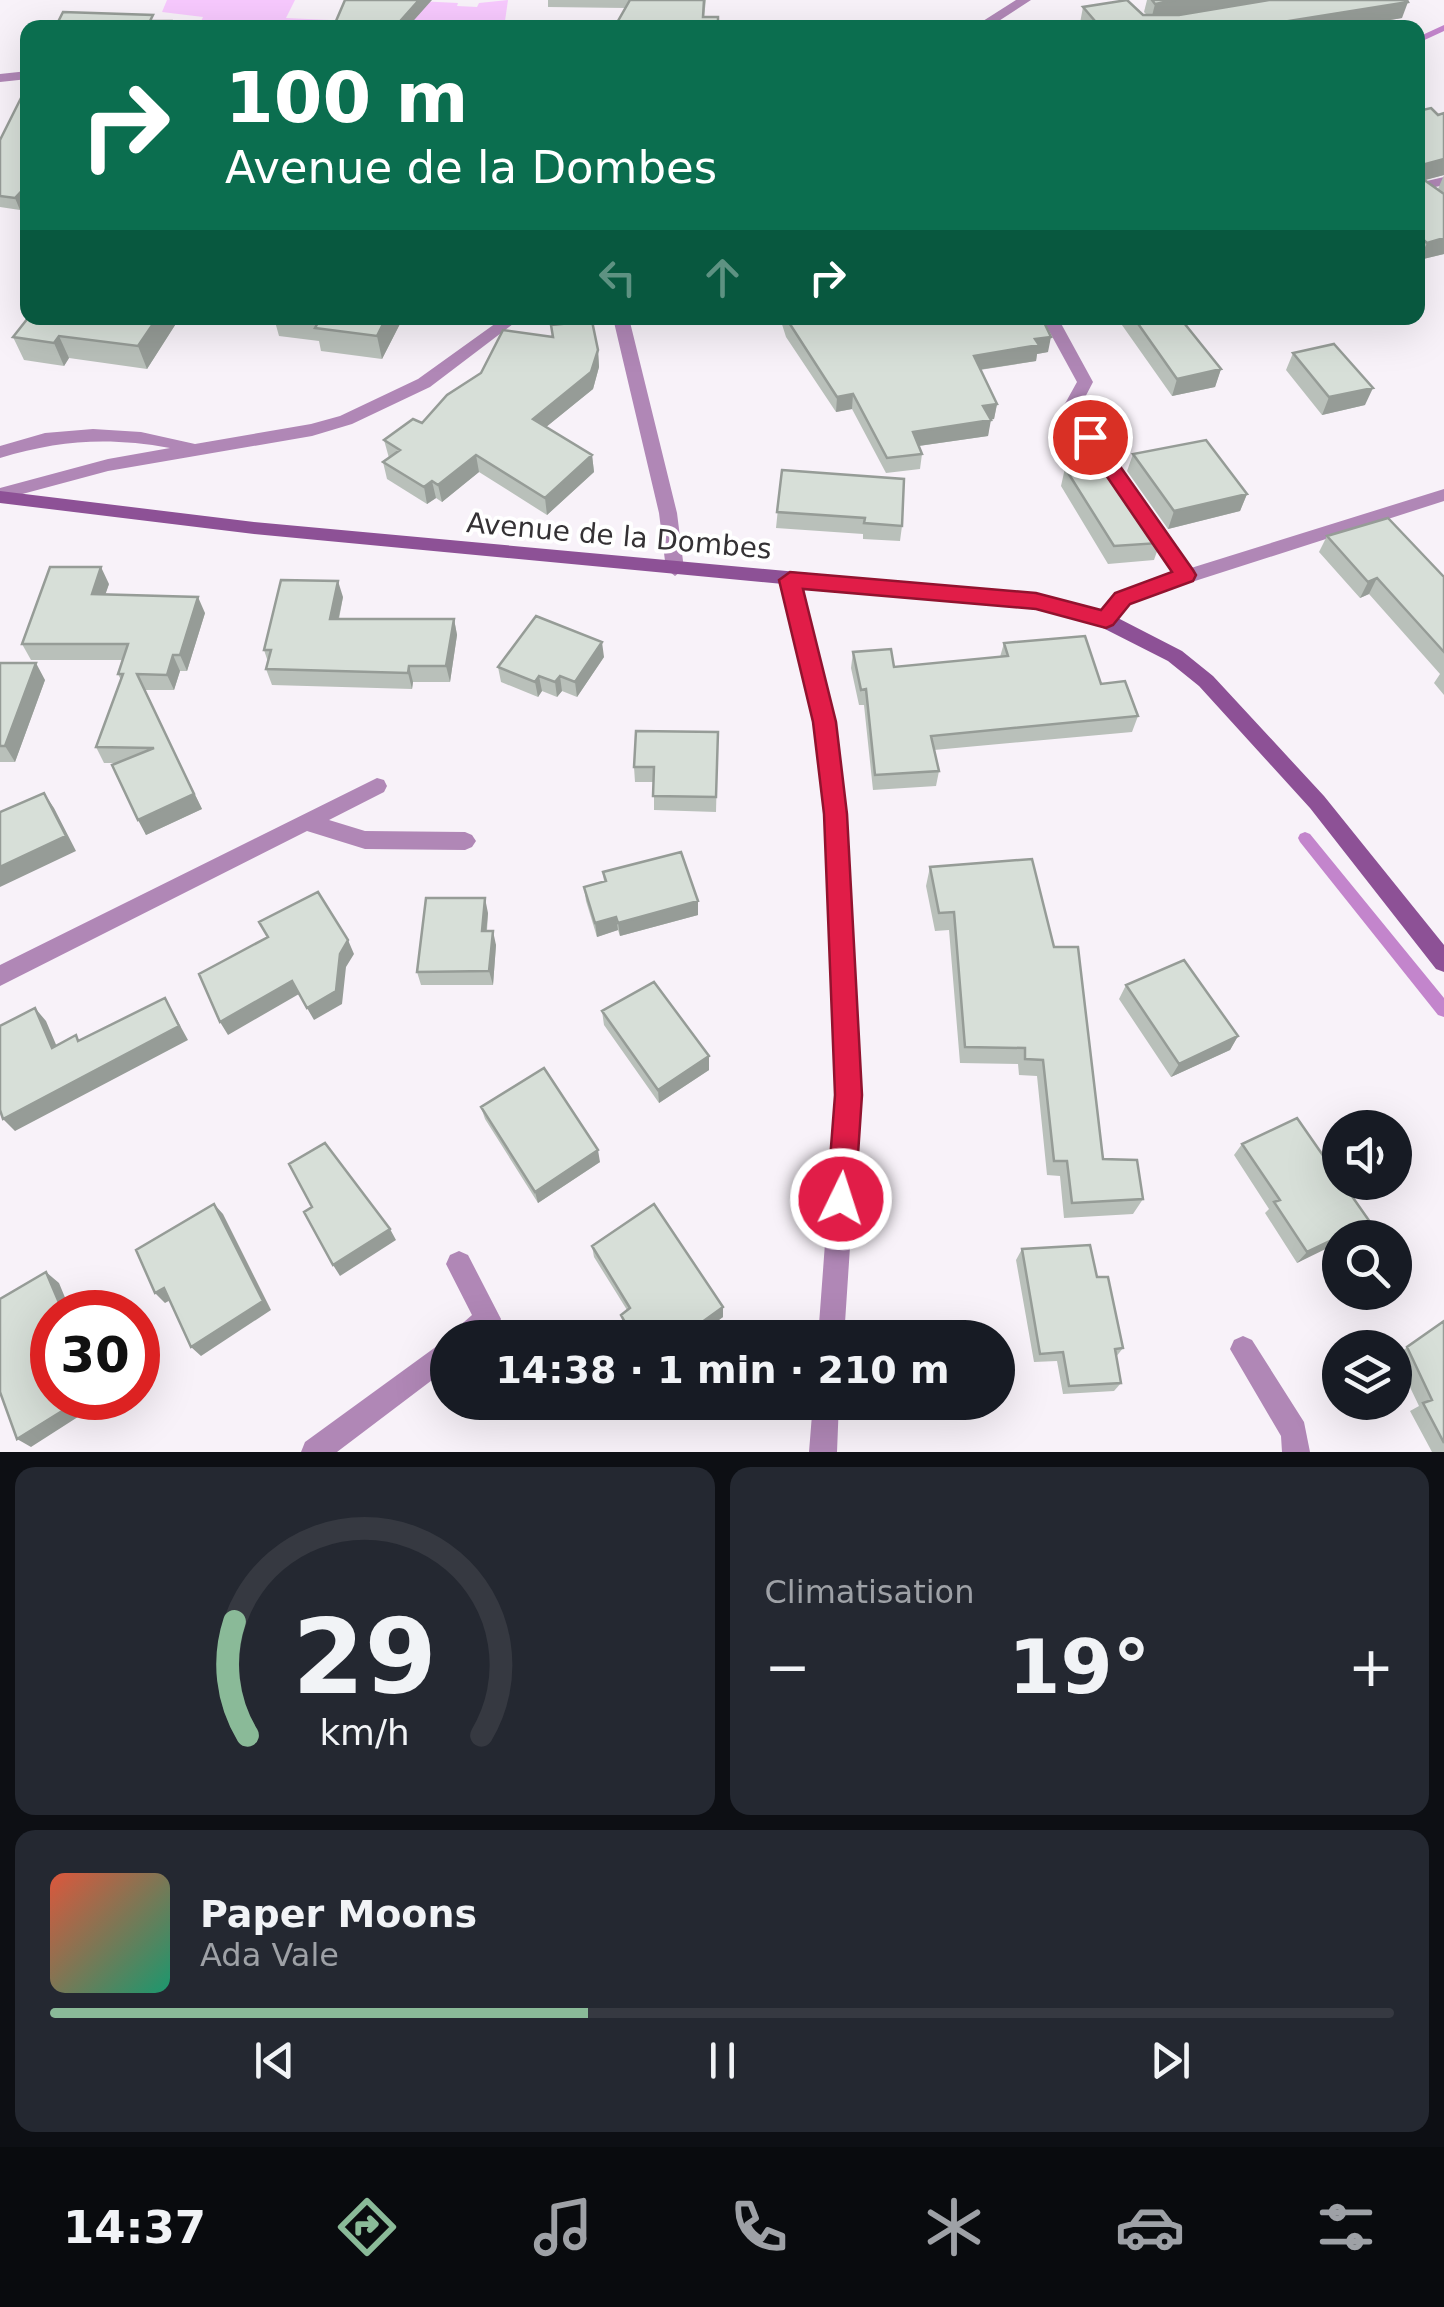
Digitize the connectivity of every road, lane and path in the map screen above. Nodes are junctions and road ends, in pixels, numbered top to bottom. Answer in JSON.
{"nodes":[{"id":1,"x":1025,"y":0,"type":"edge"},
{"id":2,"x":991,"y":20,"type":"edge"},
{"id":3,"x":1425,"y":193,"type":"edge"},
{"id":4,"x":1431,"y":198,"type":"edge"},
{"id":5,"x":503,"y":325,"type":"edge"},
{"id":6,"x":623,"y":325,"type":"edge"},
{"id":7,"x":1054,"y":325,"type":"edge"},
{"id":8,"x":195,"y":447,"type":"junction"},
{"id":9,"x":0,"y":452,"type":"edge"},
{"id":10,"x":0,"y":495,"type":"edge"},
{"id":11,"x":1444,"y":495,"type":"edge"},
{"id":12,"x":675,"y":569,"type":"junction"},
{"id":13,"x":1186,"y":575,"type":"junction"},
{"id":14,"x":790,"y":580,"type":"junction"},
{"id":15,"x":1106,"y":620,"type":"junction"},
{"id":16,"x":377,"y":786,"type":"dead end"},
{"id":17,"x":306,"y":822,"type":"junction"},
{"id":18,"x":465,"y":840,"type":"dead end"},
{"id":19,"x":1444,"y":962,"type":"edge"},
{"id":20,"x":0,"y":976,"type":"edge"},
{"id":21,"x":459,"y":1264,"type":"dead end"},
{"id":22,"x":487,"y":1320,"type":"edge"},
{"id":23,"x":832,"y":1320,"type":"edge"},
{"id":24,"x":1244,"y":1349,"type":"dead end"},
{"id":25,"x":430,"y":1365,"type":"edge"},
{"id":26,"x":825,"y":1420,"type":"edge"},
{"id":27,"x":315,"y":1452,"type":"edge"},
{"id":28,"x":823,"y":1452,"type":"edge"},
{"id":29,"x":1296,"y":1452,"type":"edge"}],
"edges":[{"from":1,"to":2,"type":"street"},
{"from":3,"to":4,"type":"street"},
{"from":5,"to":8,"type":"street"},
{"from":6,"to":12,"type":"street"},
{"from":7,"to":13,"type":"street"},
{"from":8,"to":9,"type":"street"},
{"from":8,"to":10,"type":"street"},
{"from":10,"to":12,"type":"main road","name":"Avenue de la Dombes"},
{"from":11,"to":13,"type":"street"},
{"from":12,"to":14,"type":"main road","name":"Avenue de la Dombes"},
{"from":13,"to":15,"type":"street"},
{"from":14,"to":15,"type":"main road","name":"Avenue de la Dombes"},
{"from":14,"to":23,"type":"street"},
{"from":15,"to":19,"type":"main road","name":"Avenue de la Dombes"},
{"from":16,"to":17,"type":"street"},
{"from":17,"to":18,"type":"street"},
{"from":17,"to":20,"type":"street"},
{"from":21,"to":22,"type":"street"},
{"from":24,"to":29,"type":"street"},
{"from":25,"to":27,"type":"street"},
{"from":26,"to":28,"type":"street"}]}
